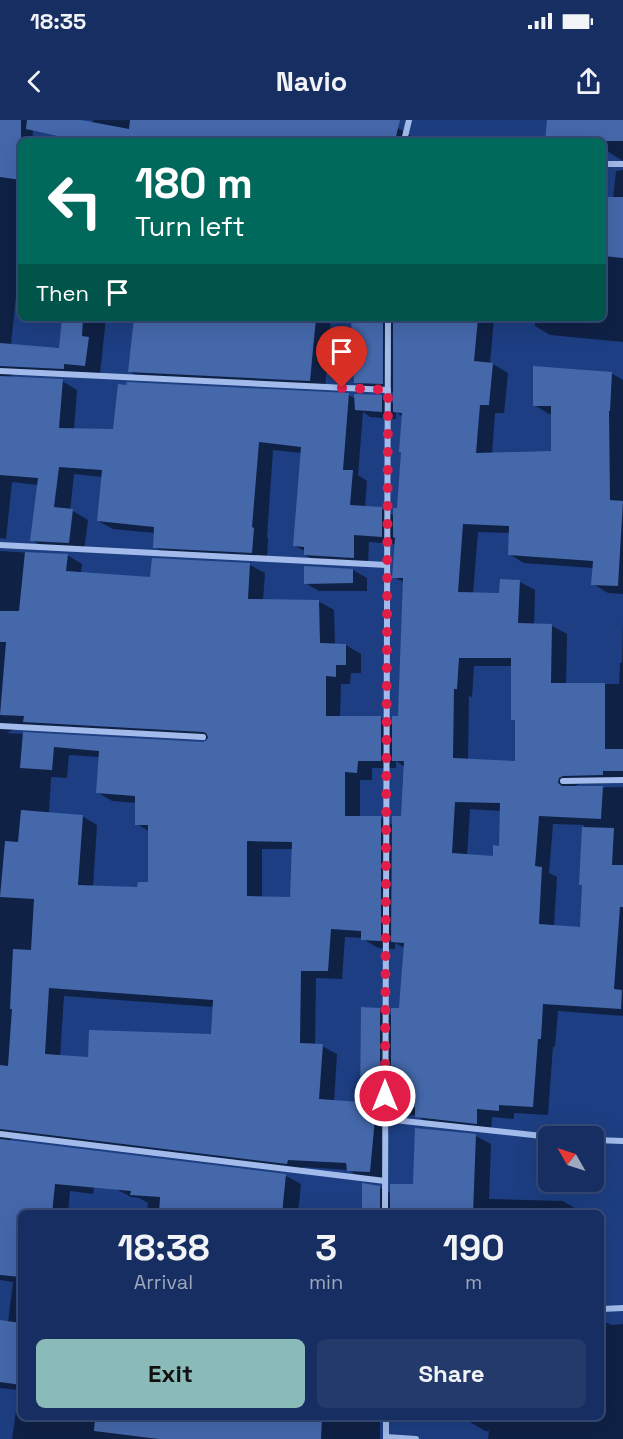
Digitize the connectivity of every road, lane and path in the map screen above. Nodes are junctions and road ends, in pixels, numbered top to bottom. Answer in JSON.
{"nodes":[{"id":1,"x":409,"y":120,"type":"edge"},
{"id":2,"x":405,"y":138,"type":"edge"},
{"id":3,"x":606,"y":164,"type":"edge"},
{"id":4,"x":623,"y":165,"type":"edge"},
{"id":5,"x":388,"y":321,"type":"edge"},
{"id":6,"x":0,"y":371,"type":"edge"},
{"id":7,"x":388,"y":390,"type":"junction"},
{"id":8,"x":0,"y":545,"type":"edge"},
{"id":9,"x":387,"y":565,"type":"junction"},
{"id":10,"x":0,"y":726,"type":"edge"},
{"id":11,"x":203,"y":737,"type":"dead end"},
{"id":12,"x":623,"y":780,"type":"edge"},
{"id":13,"x":563,"y":781,"type":"dead end"},
{"id":14,"x":385,"y":1119,"type":"junction"},
{"id":15,"x":0,"y":1134,"type":"edge"},
{"id":16,"x":538,"y":1136,"type":"edge"},
{"id":17,"x":604,"y":1140,"type":"edge"},
{"id":18,"x":623,"y":1141,"type":"edge"},
{"id":19,"x":385,"y":1181,"type":"junction"},
{"id":20,"x":385,"y":1210,"type":"edge"},
{"id":21,"x":623,"y":1308,"type":"edge"},
{"id":22,"x":604,"y":1309,"type":"edge"},
{"id":23,"x":386,"y":1420,"type":"edge"},
{"id":24,"x":386,"y":1438,"type":"edge"},
{"id":25,"x":416,"y":1439,"type":"edge"}],
"edges":[{"from":1,"to":2,"type":"street"},
{"from":3,"to":4,"type":"street"},
{"from":5,"to":7,"type":"street"},
{"from":6,"to":7,"type":"street"},
{"from":7,"to":9,"type":"street"},
{"from":8,"to":9,"type":"street"},
{"from":9,"to":14,"type":"street"},
{"from":10,"to":11,"type":"street"},
{"from":12,"to":13,"type":"street"},
{"from":14,"to":16,"type":"street"},
{"from":14,"to":19,"type":"street"},
{"from":15,"to":19,"type":"street"},
{"from":17,"to":18,"type":"street"},
{"from":19,"to":20,"type":"street"},
{"from":21,"to":22,"type":"street"},
{"from":23,"to":24,"type":"street"},
{"from":24,"to":25,"type":"street"}]}
